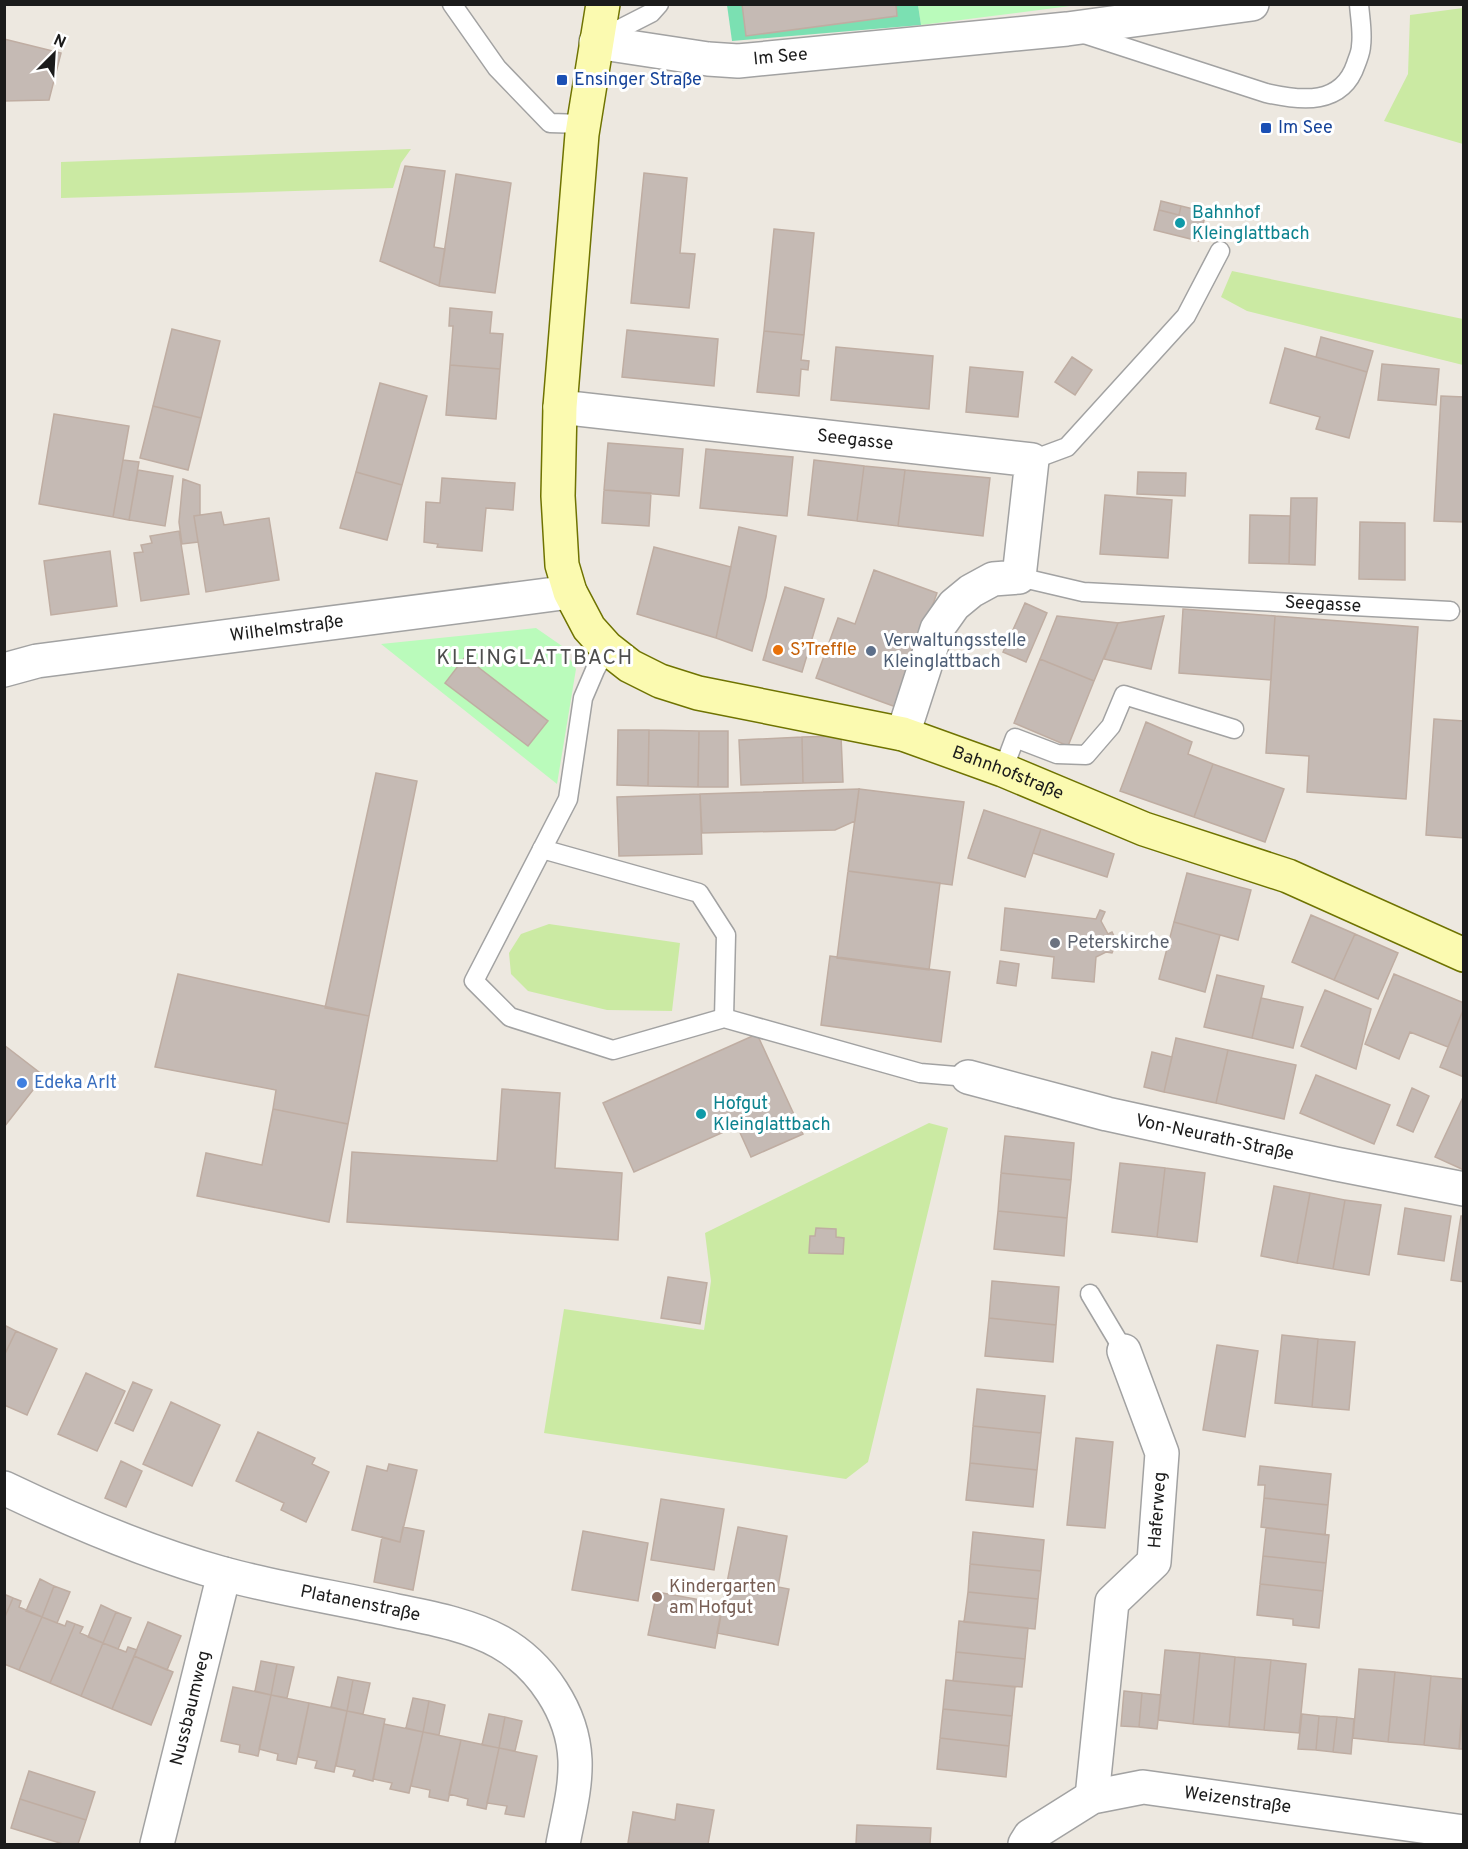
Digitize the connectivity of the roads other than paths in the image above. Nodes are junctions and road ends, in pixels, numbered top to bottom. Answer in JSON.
{"nodes":[{"id":1,"x":452,"y":4,"type":"edge"},
{"id":2,"x":603,"y":4,"type":"edge"},
{"id":3,"x":659,"y":4,"type":"edge"},
{"id":4,"x":1252,"y":4,"type":"edge"},
{"id":5,"x":1359,"y":4,"type":"edge"},
{"id":6,"x":1068,"y":29,"type":"junction"},
{"id":7,"x":596,"y":42,"type":"junction"},
{"id":8,"x":583,"y":124,"type":"junction"},
{"id":9,"x":1220,"y":251,"type":"dead end"},
{"id":10,"x":560,"y":407,"type":"junction"},
{"id":11,"x":1032,"y":460,"type":"junction"},
{"id":12,"x":1019,"y":577,"type":"junction"},
{"id":13,"x":570,"y":592,"type":"junction"},
{"id":14,"x":1450,"y":611,"type":"dead end"},
{"id":15,"x":607,"y":648,"type":"junction"},
{"id":16,"x":4,"y":670,"type":"edge"},
{"id":17,"x":1234,"y":729,"type":"dead end"},
{"id":18,"x":903,"y":734,"type":"junction"},
{"id":19,"x":1003,"y":770,"type":"junction"},
{"id":20,"x":542,"y":849,"type":"junction"},
{"id":21,"x":1464,"y":955,"type":"edge"},
{"id":22,"x":724,"y":1018,"type":"junction"},
{"id":23,"x":968,"y":1077,"type":"joint"},
{"id":24,"x":1464,"y":1189,"type":"edge"},
{"id":25,"x":1090,"y":1294,"type":"dead end"},
{"id":26,"x":1124,"y":1351,"type":"joint"},
{"id":27,"x":4,"y":1488,"type":"edge"},
{"id":28,"x":224,"y":1574,"type":"junction"},
{"id":29,"x":1092,"y":1797,"type":"junction"},
{"id":30,"x":1464,"y":1832,"type":"edge"},
{"id":31,"x":157,"y":1845,"type":"edge"},
{"id":32,"x":563,"y":1845,"type":"edge"},
{"id":33,"x":1025,"y":1845,"type":"edge"}],
"edges":[{"from":1,"to":8,"type":"lane"},
{"from":2,"to":7,"type":"main road"},
{"from":3,"to":7,"type":"lane"},
{"from":4,"to":6,"type":"street","name":"Im See"},
{"from":5,"to":6,"type":"lane"},
{"from":6,"to":7,"type":"street","name":"Im See"},
{"from":7,"to":8,"type":"main road"},
{"from":8,"to":10,"type":"main road"},
{"from":9,"to":11,"type":"lane"},
{"from":10,"to":11,"type":"street","name":"Seegasse"},
{"from":10,"to":13,"type":"main road"},
{"from":11,"to":12,"type":"street"},
{"from":12,"to":14,"type":"lane","name":"Seegasse"},
{"from":12,"to":18,"type":"street","name":"Seegasse"},
{"from":13,"to":15,"type":"main road","name":"Bahnhofstraße"},
{"from":13,"to":16,"type":"street","name":"Wilhelmstraße"},
{"from":15,"to":18,"type":"main road","name":"Bahnhofstraße"},
{"from":15,"to":20,"type":"lane"},
{"from":17,"to":19,"type":"lane"},
{"from":18,"to":19,"type":"main road","name":"Bahnhofstraße"},
{"from":19,"to":21,"type":"main road","name":"Bahnhofstraße"},
{"from":20,"to":22,"type":"lane"},
{"from":20,"to":22,"type":"lane"},
{"from":22,"to":23,"type":"lane"},
{"from":23,"to":24,"type":"street","name":"Von-Neurath-Straße"},
{"from":25,"to":26,"type":"lane","name":"Haferweg"},
{"from":26,"to":29,"type":"street","name":"Haferweg"},
{"from":27,"to":28,"type":"street","name":"Platanenstraße"},
{"from":28,"to":31,"type":"street","name":"Nussbaumweg"},
{"from":28,"to":32,"type":"street","name":"Platanenstraße"},
{"from":29,"to":30,"type":"street","name":"Weizenstraße"},
{"from":29,"to":33,"type":"street","name":"Weizenstraße"}]}
